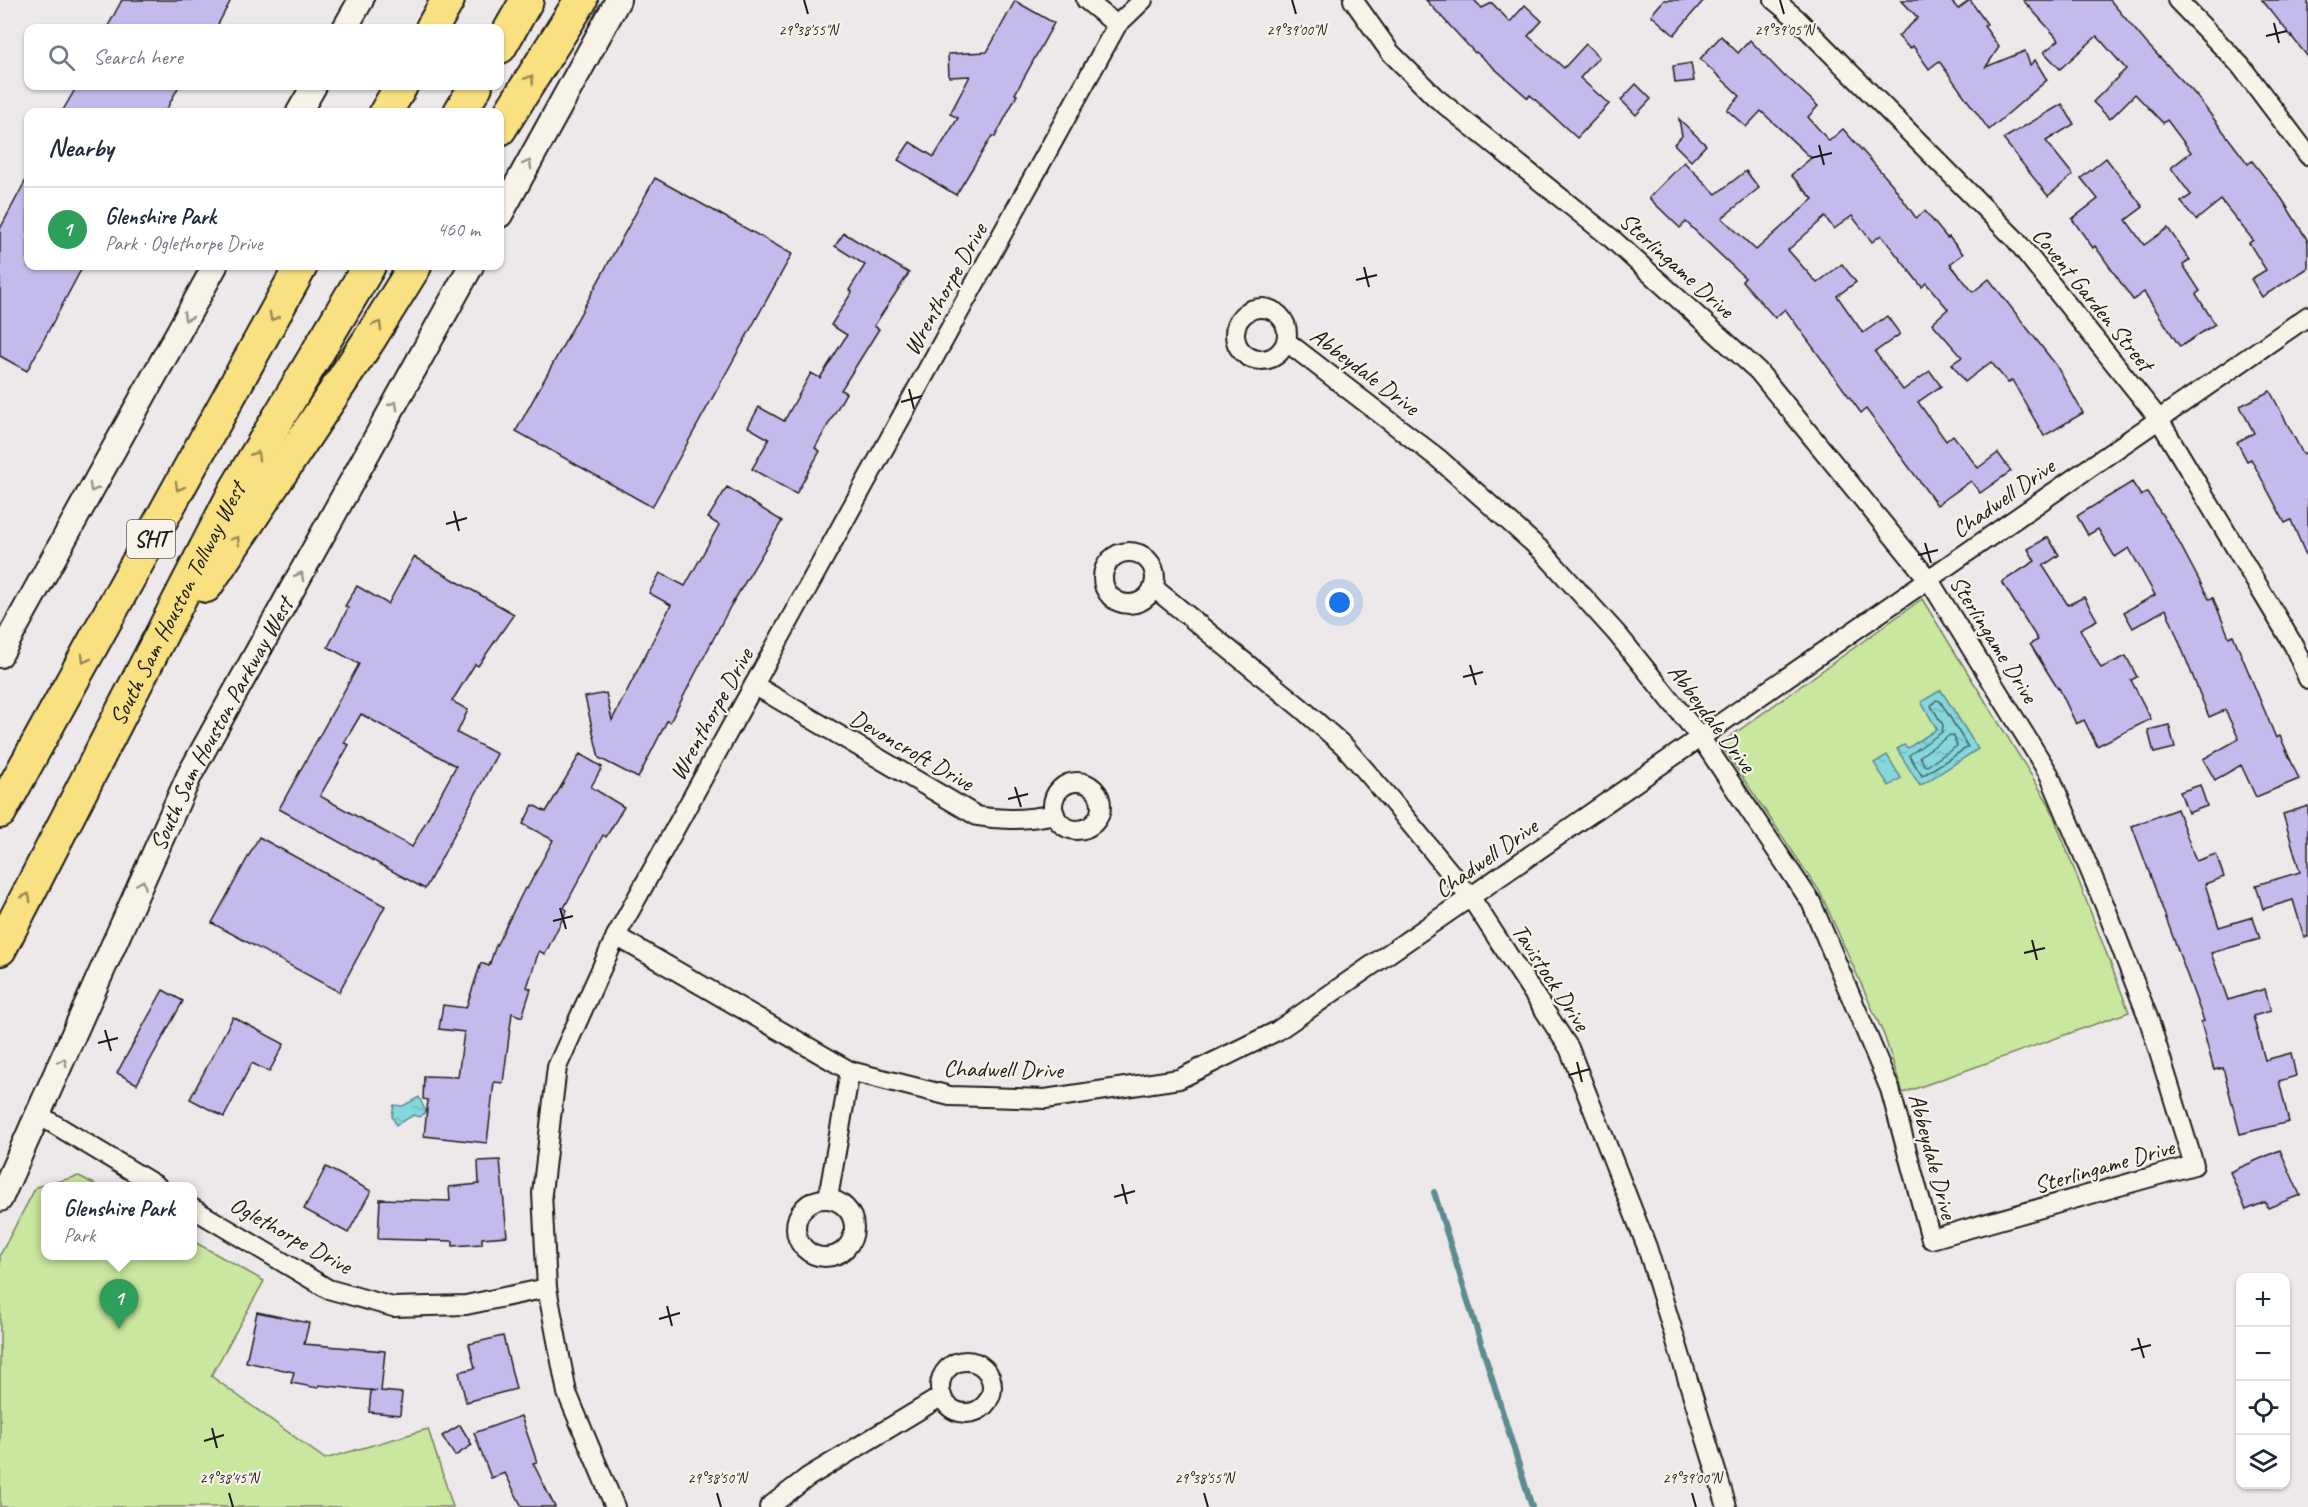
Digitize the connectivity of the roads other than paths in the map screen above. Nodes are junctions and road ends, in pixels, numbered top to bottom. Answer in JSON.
{"nodes":[{"id":1,"x":361,"y":0,"type":"edge"},
{"id":2,"x":424,"y":0,"type":"edge"},
{"id":3,"x":448,"y":0,"type":"edge"},
{"id":4,"x":527,"y":0,"type":"edge"},
{"id":5,"x":581,"y":0,"type":"edge"},
{"id":6,"x":618,"y":0,"type":"edge"},
{"id":7,"x":1086,"y":0,"type":"edge"},
{"id":8,"x":1143,"y":0,"type":"edge"},
{"id":9,"x":1353,"y":0,"type":"edge"},
{"id":10,"x":1774,"y":0,"type":"edge"},
{"id":11,"x":2177,"y":0,"type":"edge"},
{"id":12,"x":347,"y":24,"type":"edge"},
{"id":13,"x":414,"y":24,"type":"edge"},
{"id":14,"x":434,"y":24,"type":"edge"},
{"id":15,"x":1117,"y":25,"type":"junction"},
{"id":16,"x":504,"y":40,"type":"edge"},
{"id":17,"x":312,"y":90,"type":"edge"},
{"id":18,"x":385,"y":90,"type":"edge"},
{"id":19,"x":399,"y":90,"type":"edge"},
{"id":20,"x":474,"y":90,"type":"edge"},
{"id":21,"x":301,"y":108,"type":"edge"},
{"id":22,"x":376,"y":108,"type":"edge"},
{"id":23,"x":388,"y":108,"type":"edge"},
{"id":24,"x":462,"y":108,"type":"edge"},
{"id":25,"x":504,"y":123,"type":"edge"},
{"id":26,"x":2308,"y":154,"type":"edge"},
{"id":27,"x":504,"y":208,"type":"edge"},
{"id":28,"x":213,"y":270,"type":"edge"},
{"id":29,"x":299,"y":270,"type":"edge"},
{"id":30,"x":367,"y":270,"type":"edge"},
{"id":31,"x":413,"y":270,"type":"edge"},
{"id":32,"x":469,"y":270,"type":"edge"},
{"id":33,"x":2308,"y":316,"type":"edge"},
{"id":34,"x":1287,"y":342,"type":"dead end"},
{"id":35,"x":2158,"y":418,"type":"junction"},
{"id":36,"x":1929,"y":580,"type":"junction"},
{"id":37,"x":1154,"y":588,"type":"dead end"},
{"id":38,"x":0,"y":655,"type":"edge"},
{"id":39,"x":2308,"y":680,"type":"edge"},
{"id":40,"x":754,"y":685,"type":"junction"},
{"id":41,"x":122,"y":711,"type":"junction"},
{"id":42,"x":1700,"y":737,"type":"junction"},
{"id":43,"x":0,"y":812,"type":"edge"},
{"id":44,"x":1055,"y":814,"type":"dead end"},
{"id":45,"x":1471,"y":898,"type":"junction"},
{"id":46,"x":616,"y":936,"type":"junction"},
{"id":47,"x":0,"y":949,"type":"edge"},
{"id":48,"x":850,"y":1071,"type":"junction"},
{"id":49,"x":39,"y":1115,"type":"junction"},
{"id":50,"x":150,"y":1182,"type":"edge"},
{"id":51,"x":828,"y":1198,"type":"dead end"},
{"id":52,"x":0,"y":1199,"type":"edge"},
{"id":53,"x":197,"y":1211,"type":"edge"},
{"id":54,"x":1931,"y":1239,"type":"joint"},
{"id":55,"x":546,"y":1288,"type":"junction"},
{"id":56,"x":942,"y":1396,"type":"dead end"},
{"id":57,"x":615,"y":1507,"type":"edge"},
{"id":58,"x":769,"y":1507,"type":"edge"},
{"id":59,"x":1727,"y":1507,"type":"edge"}],
"edges":[{"from":1,"to":12,"type":"main road"},
{"from":2,"to":13,"type":"highway"},
{"from":3,"to":14,"type":"highway"},
{"from":4,"to":16,"type":"highway"},
{"from":25,"to":5,"type":"highway","one_way":true},
{"from":27,"to":6,"type":"main road","one_way":true},
{"from":7,"to":15,"type":"street"},
{"from":8,"to":15,"type":"street","name":"Wrenthorpe Drive"},
{"from":9,"to":36,"type":"street","name":"Sterlingame Drive"},
{"from":10,"to":35,"type":"street","name":"Covent Garden Street"},
{"from":11,"to":26,"type":"street"},
{"from":15,"to":40,"type":"street","name":"Wrenthorpe Drive"},
{"from":17,"to":21,"type":"main road"},
{"from":18,"to":22,"type":"highway"},
{"from":19,"to":23,"type":"highway"},
{"from":20,"to":24,"type":"highway"},
{"from":28,"to":38,"type":"main road","one_way":true},
{"from":29,"to":43,"type":"highway","number":"SHT","one_way":true},
{"from":41,"to":30,"type":"highway","name":"South Sam Houston Tollway West","number":"SHT","one_way":true},
{"from":41,"to":31,"type":"highway","one_way":true},
{"from":49,"to":32,"type":"main road","name":"South Sam Houston Parkway West","one_way":true},
{"from":33,"to":35,"type":"street","name":"Chadwell Drive"},
{"from":34,"to":42,"type":"street","name":"Abbeydale Drive"},
{"from":35,"to":36,"type":"street","name":"Chadwell Drive"},
{"from":35,"to":39,"type":"street","name":"Covent Garden Street"},
{"from":36,"to":42,"type":"street","name":"Chadwell Drive"},
{"from":36,"to":54,"type":"street","name":"Sterlingame Drive"},
{"from":37,"to":45,"type":"street","name":"Tavistock Drive"},
{"from":40,"to":44,"type":"street","name":"Devoncroft Drive"},
{"from":40,"to":46,"type":"street","name":"Wrenthorpe Drive"},
{"from":47,"to":41,"type":"highway","name":"South Sam Houston Tollway West","number":"SHT","one_way":true},
{"from":42,"to":45,"type":"street","name":"Chadwell Drive"},
{"from":42,"to":54,"type":"street","name":"Abbeydale Drive"},
{"from":45,"to":48,"type":"street","name":"Chadwell Drive"},
{"from":45,"to":59,"type":"street","name":"Tavistock Drive"},
{"from":46,"to":48,"type":"street","name":"Chadwell Drive"},
{"from":46,"to":55,"type":"street","name":"Wrenthorpe Drive"},
{"from":48,"to":51,"type":"street"},
{"from":49,"to":50,"type":"street"},
{"from":49,"to":52,"type":"main road","name":"South Sam Houston Parkway West"},
{"from":53,"to":55,"type":"street","name":"Oglethorpe Drive"},
{"from":55,"to":57,"type":"street","name":"Wrenthorpe Drive"},
{"from":56,"to":58,"type":"street"}]}
